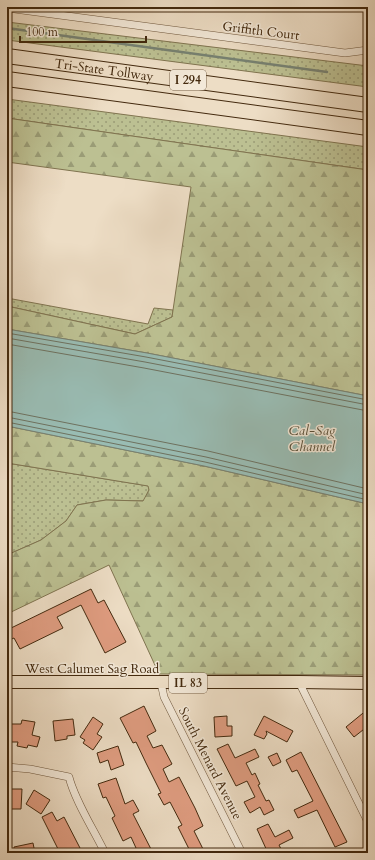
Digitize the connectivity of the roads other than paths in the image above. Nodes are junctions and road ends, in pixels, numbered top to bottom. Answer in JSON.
{"nodes":[{"id":1,"x":7,"y":8,"type":"edge"},
{"id":2,"x":368,"y":50,"type":"edge"},
{"id":3,"x":7,"y":56,"type":"edge"},
{"id":4,"x":7,"y":79,"type":"edge"},
{"id":5,"x":368,"y":105,"type":"edge"},
{"id":6,"x":368,"y":128,"type":"edge"},
{"id":7,"x":7,"y":682,"type":"edge"},
{"id":8,"x":299,"y":682,"type":"junction"},
{"id":9,"x":161,"y":683,"type":"junction"},
{"id":10,"x":368,"y":684,"type":"edge"},
{"id":11,"x":7,"y":767,"type":"edge"},
{"id":12,"x":368,"y":822,"type":"edge"},
{"id":13,"x":105,"y":853,"type":"edge"},
{"id":14,"x":242,"y":853,"type":"edge"}],
"edges":[{"from":1,"to":2,"type":"street","name":"Griffith Court"},
{"from":3,"to":5,"type":"highway","name":"Tri-State Tollway","number":"I 294"},
{"from":4,"to":6,"type":"highway","name":"Tri-State Tollway","number":"I 294"},
{"from":7,"to":9,"type":"main road","name":"West Calumet Sag Road","number":"IL 83"},
{"from":8,"to":9,"type":"main road","name":"West Calumet Sag Road","number":"IL 83"},
{"from":8,"to":10,"type":"main road","name":"West Calumet Sag Road","number":"IL 83"},
{"from":8,"to":12,"type":"street"},
{"from":9,"to":14,"type":"street","name":"South Menard Avenue"},
{"from":11,"to":13,"type":"street"}]}
